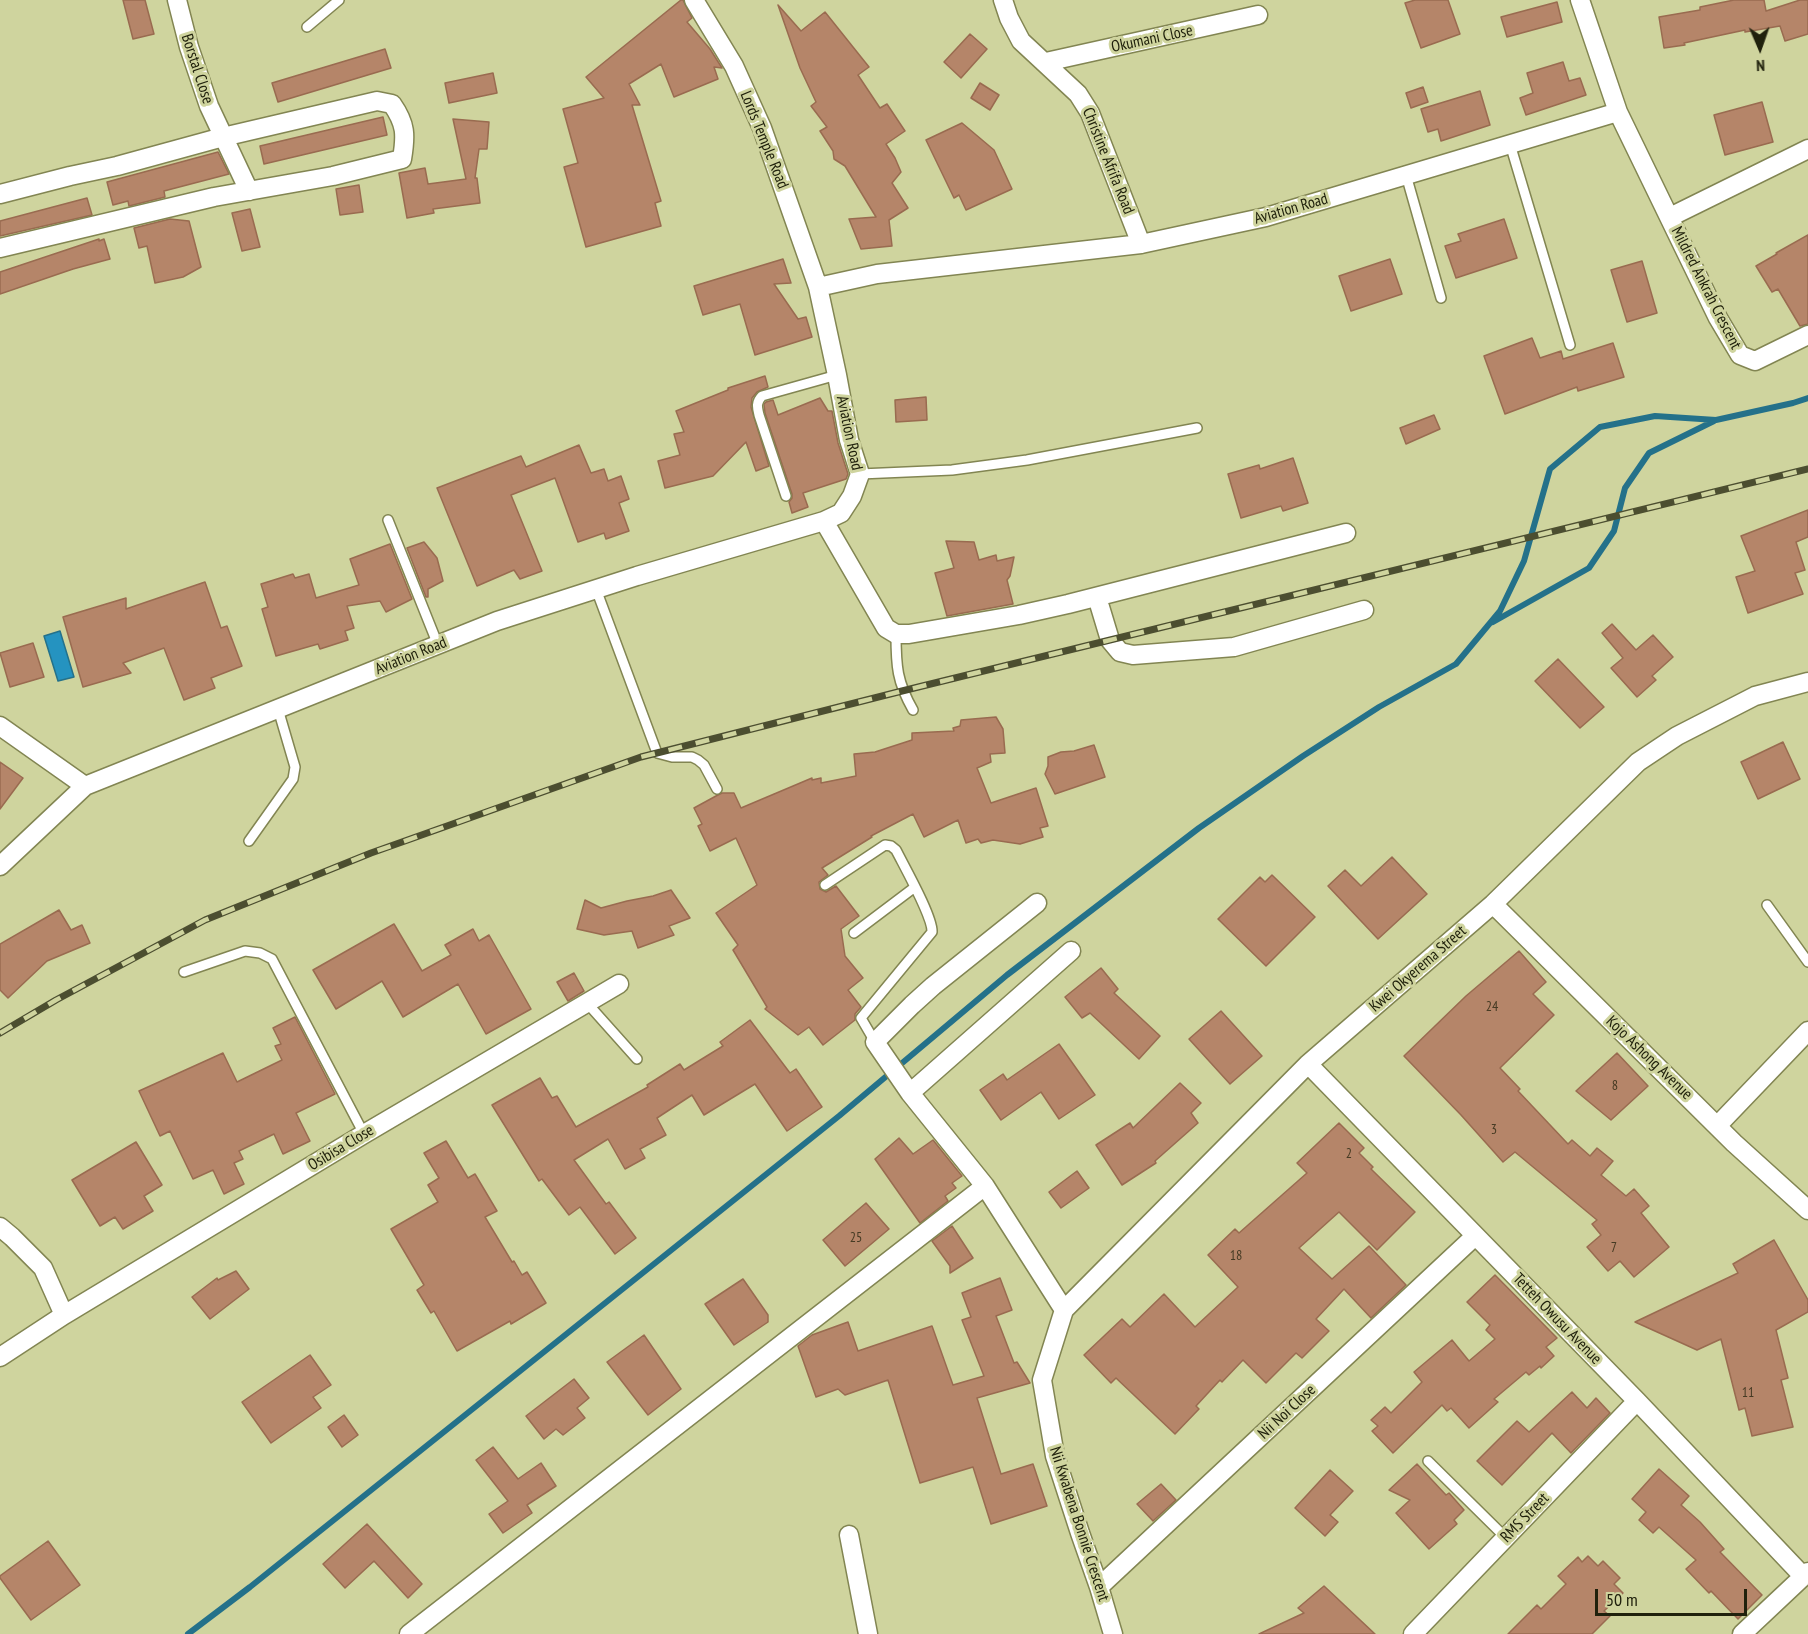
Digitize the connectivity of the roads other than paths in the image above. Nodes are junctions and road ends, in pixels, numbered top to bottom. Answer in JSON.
{"nodes":[{"id":1,"x":177,"y":0,"type":"edge"},
{"id":2,"x":339,"y":0,"type":"edge"},
{"id":3,"x":694,"y":0,"type":"edge"},
{"id":4,"x":1003,"y":0,"type":"edge"},
{"id":5,"x":1580,"y":0,"type":"edge"},
{"id":6,"x":1258,"y":15,"type":"dead end"},
{"id":7,"x":307,"y":27,"type":"dead end"},
{"id":8,"x":1046,"y":62,"type":"junction"},
{"id":9,"x":1618,"y":112,"type":"junction"},
{"id":10,"x":223,"y":137,"type":"junction"},
{"id":11,"x":1510,"y":144,"type":"junction"},
{"id":12,"x":1808,"y":149,"type":"edge"},
{"id":13,"x":1406,"y":175,"type":"junction"},
{"id":14,"x":249,"y":190,"type":"junction"},
{"id":15,"x":0,"y":194,"type":"edge"},
{"id":16,"x":1670,"y":218,"type":"junction"},
{"id":17,"x":1140,"y":244,"type":"junction"},
{"id":18,"x":0,"y":248,"type":"edge"},
{"id":19,"x":818,"y":287,"type":"junction"},
{"id":20,"x":1441,"y":298,"type":"dead end"},
{"id":21,"x":1808,"y":335,"type":"edge"},
{"id":22,"x":1570,"y":345,"type":"dead end"},
{"id":23,"x":837,"y":375,"type":"junction"},
{"id":24,"x":1197,"y":428,"type":"dead end"},
{"id":25,"x":860,"y":474,"type":"junction"},
{"id":26,"x":786,"y":495,"type":"dead end"},
{"id":27,"x":388,"y":520,"type":"dead end"},
{"id":28,"x":824,"y":521,"type":"junction"},
{"id":29,"x":1346,"y":533,"type":"dead end"},
{"id":30,"x":596,"y":590,"type":"junction"},
{"id":31,"x":1097,"y":597,"type":"junction"},
{"id":32,"x":1364,"y":610,"type":"dead end"},
{"id":33,"x":896,"y":634,"type":"junction"},
{"id":34,"x":438,"y":645,"type":"junction"},
{"id":35,"x":1808,"y":682,"type":"edge"},
{"id":36,"x":278,"y":709,"type":"junction"},
{"id":37,"x":913,"y":710,"type":"dead end"},
{"id":38,"x":0,"y":726,"type":"edge"},
{"id":39,"x":85,"y":786,"type":"junction"},
{"id":40,"x":717,"y":789,"type":"dead end"},
{"id":41,"x":249,"y":841,"type":"dead end"},
{"id":42,"x":0,"y":866,"type":"edge"},
{"id":43,"x":825,"y":885,"type":"dead end"},
{"id":44,"x":915,"y":887,"type":"junction"},
{"id":45,"x":1037,"y":903,"type":"dead end"},
{"id":46,"x":1493,"y":904,"type":"junction"},
{"id":47,"x":1767,"y":904,"type":"dead end"},
{"id":48,"x":854,"y":933,"type":"dead end"},
{"id":49,"x":1071,"y":951,"type":"dead end"},
{"id":50,"x":1808,"y":962,"type":"edge"},
{"id":51,"x":184,"y":972,"type":"dead end"},
{"id":52,"x":619,"y":984,"type":"dead end"},
{"id":53,"x":587,"y":1002,"type":"junction"},
{"id":54,"x":1808,"y":1031,"type":"edge"},
{"id":55,"x":878,"y":1048,"type":"junction"},
{"id":56,"x":637,"y":1059,"type":"dead end"},
{"id":57,"x":1308,"y":1064,"type":"junction"},
{"id":58,"x":910,"y":1093,"type":"junction"},
{"id":59,"x":1718,"y":1125,"type":"junction"},
{"id":60,"x":364,"y":1134,"type":"junction"},
{"id":61,"x":985,"y":1186,"type":"junction"},
{"id":62,"x":1808,"y":1210,"type":"edge"},
{"id":63,"x":0,"y":1227,"type":"edge"},
{"id":64,"x":1475,"y":1236,"type":"junction"},
{"id":65,"x":1064,"y":1310,"type":"junction"},
{"id":66,"x":64,"y":1315,"type":"junction"},
{"id":67,"x":0,"y":1357,"type":"edge"},
{"id":68,"x":1637,"y":1401,"type":"junction"},
{"id":69,"x":1428,"y":1461,"type":"dead end"},
{"id":70,"x":849,"y":1535,"type":"dead end"},
{"id":71,"x":1506,"y":1538,"type":"junction"},
{"id":72,"x":1805,"y":1574,"type":"edge"},
{"id":73,"x":1099,"y":1587,"type":"junction"},
{"id":74,"x":409,"y":1634,"type":"edge"},
{"id":75,"x":868,"y":1634,"type":"edge"},
{"id":76,"x":1113,"y":1634,"type":"edge"},
{"id":77,"x":1413,"y":1634,"type":"edge"},
{"id":78,"x":1742,"y":1634,"type":"edge"}],
"edges":[{"from":1,"to":10,"type":"street","name":"Borstal Close"},
{"from":2,"to":7,"type":"lane"},
{"from":3,"to":19,"type":"street","name":"Lords Temple Road"},
{"from":4,"to":8,"type":"street","name":"Christine Afrifa Road"},
{"from":5,"to":9,"type":"street","name":"Mildred Ankrah Crescent"},
{"from":6,"to":8,"type":"street","name":"Okumani Close"},
{"from":8,"to":17,"type":"street","name":"Christine Afrifa Road"},
{"from":9,"to":11,"type":"street","name":"Aviation Road"},
{"from":9,"to":16,"type":"street","name":"Mildred Ankrah Crescent"},
{"from":10,"to":14,"type":"street","name":"Borstal Close"},
{"from":10,"to":14,"type":"street"},
{"from":10,"to":15,"type":"street"},
{"from":11,"to":13,"type":"street","name":"Aviation Road"},
{"from":11,"to":22,"type":"lane"},
{"from":12,"to":16,"type":"street","name":"Mildred Ankrah Crescent"},
{"from":13,"to":17,"type":"street","name":"Aviation Road"},
{"from":13,"to":20,"type":"lane"},
{"from":14,"to":18,"type":"street"},
{"from":16,"to":21,"type":"street","name":"Mildred Ankrah Crescent"},
{"from":17,"to":19,"type":"street","name":"Aviation Road"},
{"from":19,"to":23,"type":"street","name":"Aviation Road"},
{"from":23,"to":25,"type":"street","name":"Aviation Road"},
{"from":23,"to":26,"type":"lane"},
{"from":24,"to":25,"type":"lane"},
{"from":25,"to":28,"type":"street","name":"Aviation Road"},
{"from":27,"to":34,"type":"lane"},
{"from":28,"to":30,"type":"street","name":"Aviation Road"},
{"from":28,"to":33,"type":"street"},
{"from":29,"to":31,"type":"street"},
{"from":30,"to":34,"type":"street","name":"Aviation Road"},
{"from":30,"to":40,"type":"lane"},
{"from":31,"to":32,"type":"street"},
{"from":31,"to":33,"type":"street"},
{"from":33,"to":37,"type":"lane"},
{"from":34,"to":36,"type":"street","name":"Aviation Road"},
{"from":35,"to":46,"type":"street","name":"Kwei Okyerema Street"},
{"from":36,"to":39,"type":"street","name":"Aviation Road"},
{"from":36,"to":41,"type":"lane"},
{"from":38,"to":39,"type":"street"},
{"from":39,"to":42,"type":"street","name":"Aviation Road"},
{"from":43,"to":44,"type":"lane"},
{"from":44,"to":48,"type":"lane"},
{"from":44,"to":55,"type":"lane"},
{"from":45,"to":55,"type":"street"},
{"from":46,"to":57,"type":"street","name":"Kwei Okyerema Street"},
{"from":46,"to":59,"type":"street","name":"Kojo Ashong Avenue"},
{"from":47,"to":50,"type":"lane"},
{"from":49,"to":58,"type":"street"},
{"from":51,"to":60,"type":"lane"},
{"from":52,"to":53,"type":"street","name":"Osibisa Close"},
{"from":53,"to":56,"type":"lane"},
{"from":53,"to":60,"type":"street","name":"Osibisa Close"},
{"from":54,"to":59,"type":"street"},
{"from":55,"to":58,"type":"street"},
{"from":57,"to":64,"type":"street","name":"Tetteh Owusu Avenue"},
{"from":57,"to":65,"type":"street","name":"Kwei Okyerema Street"},
{"from":58,"to":61,"type":"street"},
{"from":59,"to":62,"type":"street","name":"Kojo Ashong Avenue"},
{"from":60,"to":66,"type":"street","name":"Osibisa Close"},
{"from":61,"to":65,"type":"street"},
{"from":61,"to":74,"type":"street"},
{"from":63,"to":66,"type":"street"},
{"from":64,"to":68,"type":"street","name":"Tetteh Owusu Avenue"},
{"from":64,"to":73,"type":"street","name":"Nii Noi Close"},
{"from":65,"to":73,"type":"street","name":"Nii Kwabena Bonnie Crescent"},
{"from":66,"to":67,"type":"street","name":"Osibisa Close"},
{"from":68,"to":71,"type":"street","name":"RMS Street"},
{"from":68,"to":72,"type":"street","name":"Tetteh Owusu Avenue"},
{"from":69,"to":71,"type":"lane"},
{"from":70,"to":75,"type":"street"},
{"from":71,"to":77,"type":"street","name":"RMS Street"},
{"from":72,"to":78,"type":"street"},
{"from":73,"to":76,"type":"street","name":"Nii Kwabena Bonnie Crescent"}]}
